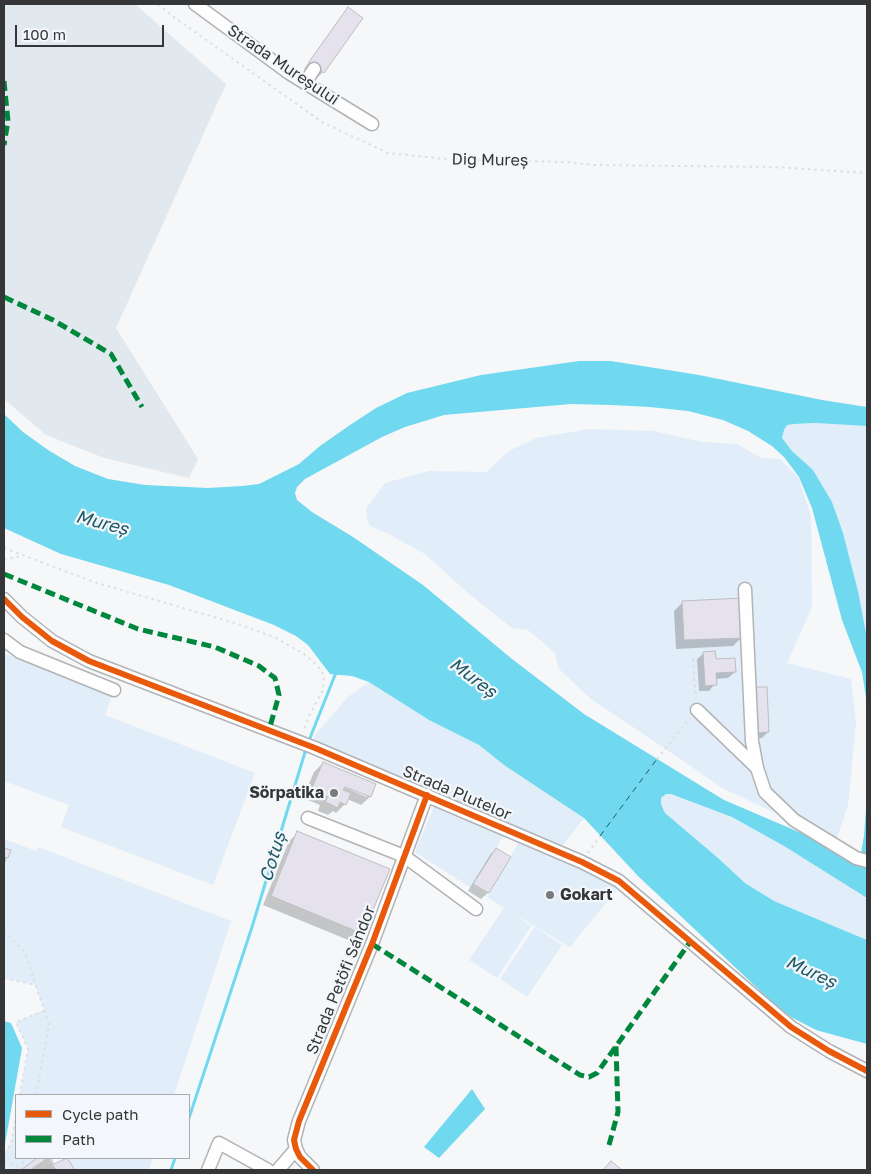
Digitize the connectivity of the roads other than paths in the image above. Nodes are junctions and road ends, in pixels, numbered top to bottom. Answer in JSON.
{"nodes":[{"id":1,"x":195,"y":4,"type":"edge"},
{"id":2,"x":314,"y":69,"type":"dead end"},
{"id":3,"x":305,"y":83,"type":"junction"},
{"id":4,"x":372,"y":124,"type":"dead end"},
{"id":5,"x":745,"y":589,"type":"dead end"},
{"id":6,"x":4,"y":598,"type":"edge"},
{"id":7,"x":4,"y":640,"type":"edge"},
{"id":8,"x":114,"y":690,"type":"dead end"},
{"id":9,"x":697,"y":710,"type":"road end"},
{"id":10,"x":756,"y":768,"type":"junction"},
{"id":11,"x":427,"y":795,"type":"junction"},
{"id":12,"x":308,"y":818,"type":"dead end"},
{"id":13,"x":404,"y":856,"type":"junction"},
{"id":14,"x":862,"y":859,"type":"edge"},
{"id":15,"x":476,"y":909,"type":"dead end"},
{"id":16,"x":867,"y":1071,"type":"edge"},
{"id":17,"x":296,"y":1149,"type":"junction"},
{"id":18,"x":208,"y":1170,"type":"edge"},
{"id":19,"x":268,"y":1170,"type":"edge"},
{"id":20,"x":278,"y":1170,"type":"edge"},
{"id":21,"x":313,"y":1170,"type":"edge"}],
"edges":[{"from":1,"to":3,"type":"street","name":"Strada Mureșului"},
{"from":2,"to":3,"type":"street"},
{"from":3,"to":4,"type":"street","name":"Strada Mureșului"},
{"from":5,"to":10,"type":"street"},
{"from":6,"to":11,"type":"street","name":"Strada Plutelor"},
{"from":7,"to":8,"type":"street"},
{"from":9,"to":10,"type":"street"},
{"from":10,"to":14,"type":"street"},
{"from":11,"to":13,"type":"street","name":"Strada Petöfi Sándor"},
{"from":11,"to":16,"type":"street","name":"Strada Plutelor"},
{"from":12,"to":13,"type":"street"},
{"from":13,"to":15,"type":"street"},
{"from":13,"to":17,"type":"street","name":"Strada Petöfi Sándor"},
{"from":17,"to":20,"type":"street"},
{"from":17,"to":21,"type":"street"},
{"from":18,"to":19,"type":"street"}]}
